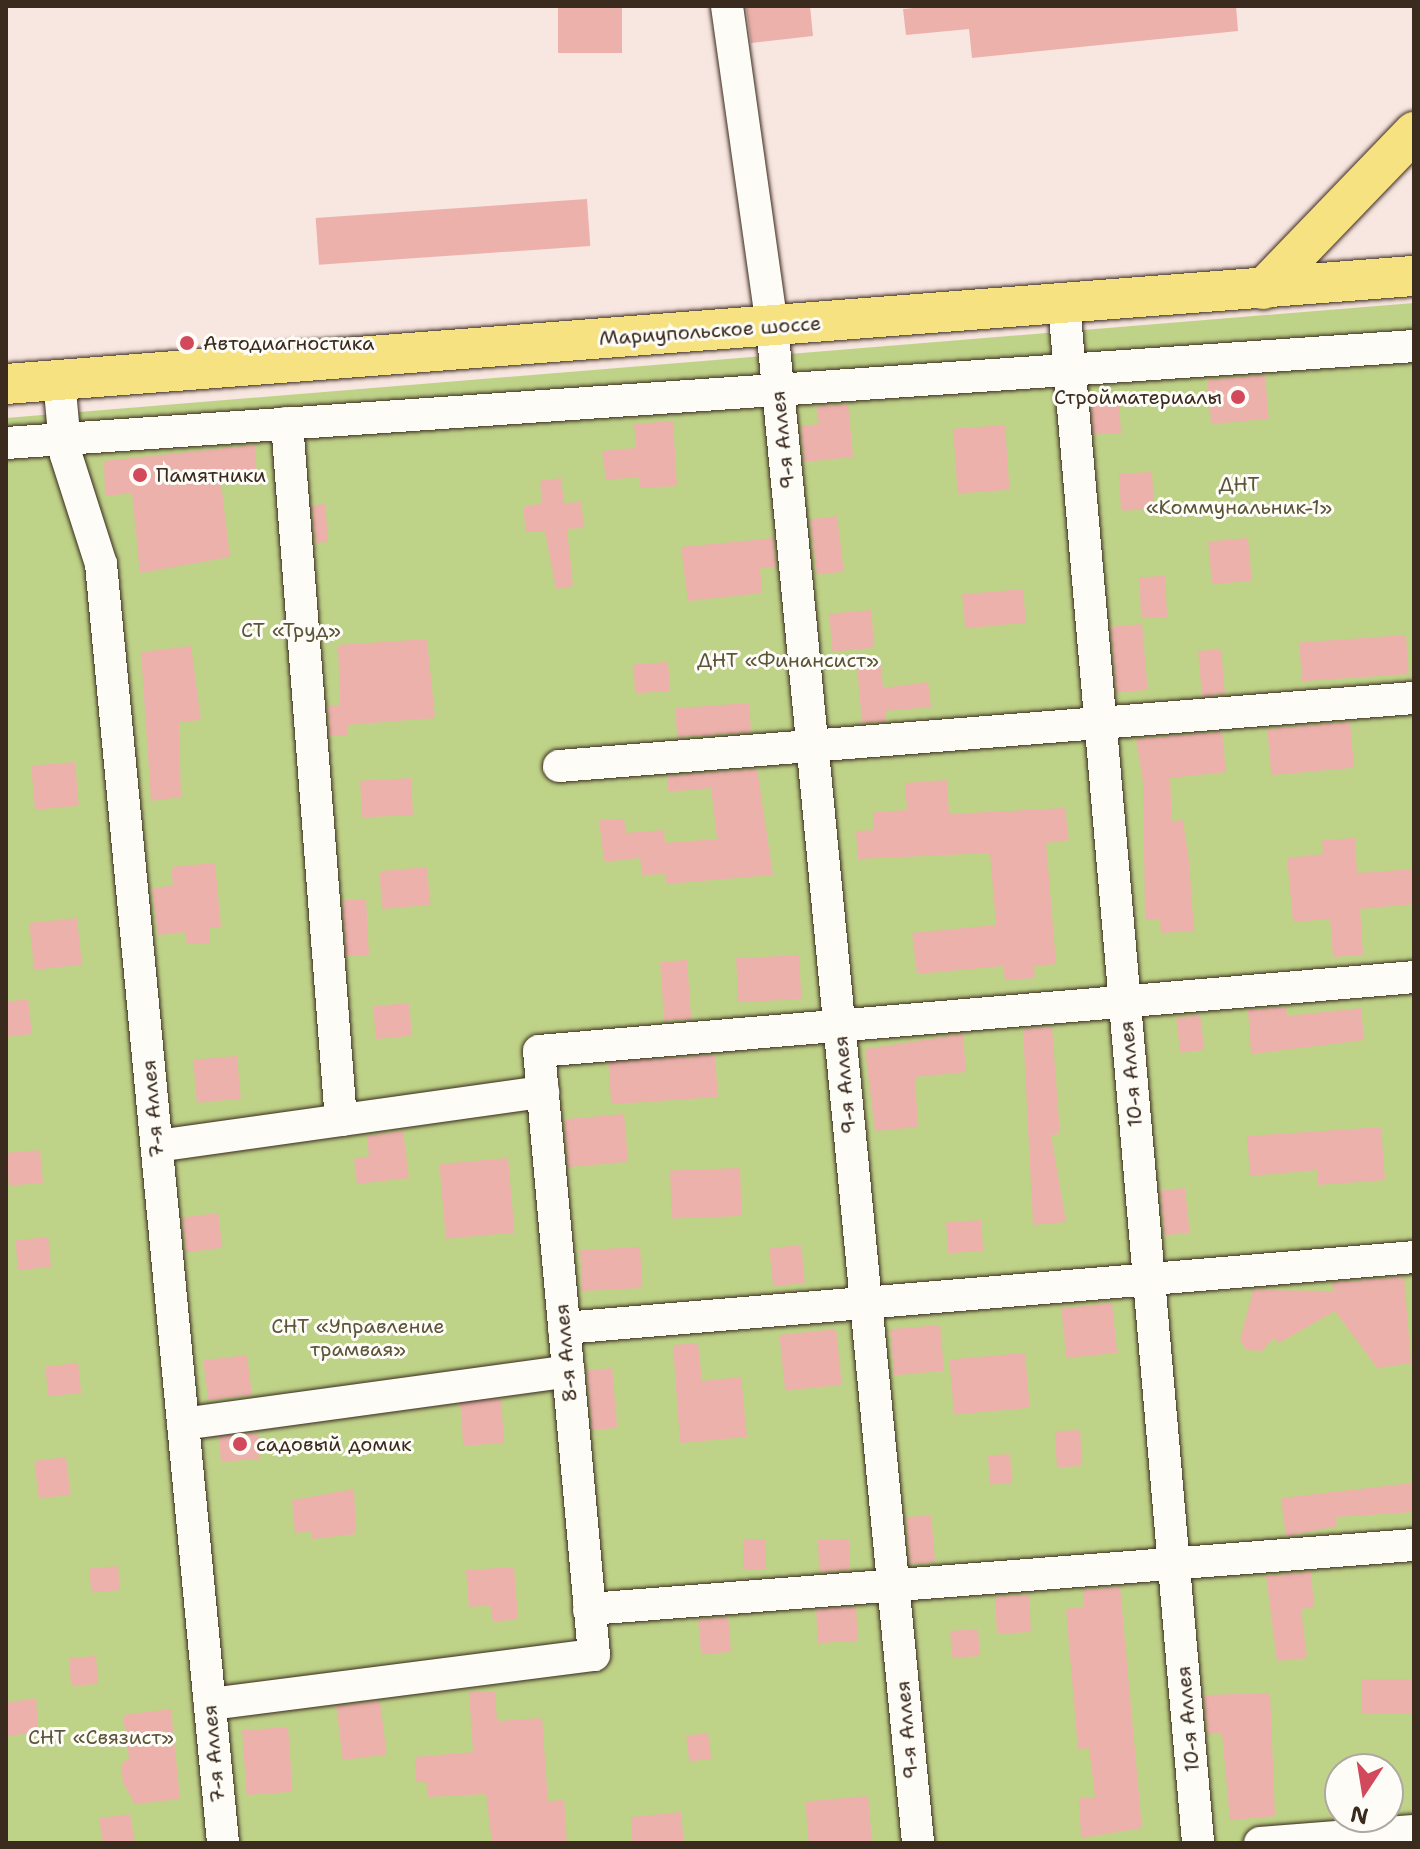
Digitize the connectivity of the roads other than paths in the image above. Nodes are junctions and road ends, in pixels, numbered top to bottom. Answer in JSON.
{"nodes":[{"id":1,"x":727,"y":6,"type":"edge"},
{"id":2,"x":1414,"y":132,"type":"edge"},
{"id":3,"x":1414,"y":276,"type":"edge"},
{"id":4,"x":1263,"y":289,"type":"junction"},
{"id":5,"x":1064,"y":304,"type":"junction"},
{"id":6,"x":772,"y":326,"type":"junction"},
{"id":7,"x":1414,"y":346,"type":"edge"},
{"id":8,"x":1070,"y":373,"type":"junction"},
{"id":9,"x":59,"y":380,"type":"junction"},
{"id":10,"x":6,"y":384,"type":"edge"},
{"id":11,"x":778,"y":390,"type":"junction"},
{"id":12,"x":287,"y":423,"type":"junction"},
{"id":13,"x":64,"y":437,"type":"junction"},
{"id":14,"x":6,"y":443,"type":"edge"},
{"id":15,"x":1414,"y":698,"type":"edge"},
{"id":16,"x":1100,"y":721,"type":"junction"},
{"id":17,"x":812,"y":742,"type":"junction"},
{"id":18,"x":559,"y":766,"type":"dead end"},
{"id":19,"x":1414,"y":977,"type":"edge"},
{"id":20,"x":1125,"y":1000,"type":"junction"},
{"id":21,"x":839,"y":1022,"type":"junction"},
{"id":22,"x":543,"y":1092,"type":"junction"},
{"id":23,"x":341,"y":1120,"type":"junction"},
{"id":24,"x":157,"y":1146,"type":"junction"},
{"id":25,"x":1414,"y":1257,"type":"edge"},
{"id":26,"x":1149,"y":1279,"type":"junction"},
{"id":27,"x":866,"y":1303,"type":"junction"},
{"id":28,"x":564,"y":1328,"type":"junction"},
{"id":29,"x":568,"y":1371,"type":"junction"},
{"id":30,"x":183,"y":1424,"type":"junction"},
{"id":31,"x":1414,"y":1545,"type":"edge"},
{"id":32,"x":1174,"y":1564,"type":"junction"},
{"id":33,"x":893,"y":1582,"type":"junction"},
{"id":34,"x":589,"y":1609,"type":"junction"},
{"id":35,"x":210,"y":1704,"type":"junction"},
{"id":36,"x":1414,"y":1831,"type":"edge"},
{"id":37,"x":223,"y":1843,"type":"edge"},
{"id":38,"x":918,"y":1843,"type":"edge"},
{"id":39,"x":1198,"y":1843,"type":"edge"},
{"id":40,"x":1260,"y":1843,"type":"edge"}],
"edges":[{"from":1,"to":6,"type":"lane","name":"9-я Аллея"},
{"from":2,"to":4,"type":"main road"},
{"from":3,"to":4,"type":"main road","name":"Мариупольское шоссе"},
{"from":4,"to":5,"type":"main road","name":"Мариупольское шоссе"},
{"from":5,"to":6,"type":"main road","name":"Мариупольское шоссе"},
{"from":5,"to":8,"type":"lane","name":"10-я Аллея"},
{"from":6,"to":9,"type":"main road","name":"Мариупольское шоссе"},
{"from":6,"to":11,"type":"lane","name":"9-я Аллея"},
{"from":7,"to":8,"type":"lane"},
{"from":8,"to":11,"type":"lane"},
{"from":8,"to":16,"type":"lane","name":"10-я Аллея"},
{"from":9,"to":10,"type":"main road","name":"Мариупольское шоссе"},
{"from":9,"to":13,"type":"lane","name":"7-я Аллея"},
{"from":11,"to":12,"type":"lane"},
{"from":11,"to":17,"type":"lane","name":"9-я Аллея"},
{"from":12,"to":13,"type":"lane"},
{"from":12,"to":23,"type":"lane"},
{"from":13,"to":14,"type":"lane"},
{"from":13,"to":24,"type":"lane","name":"7-я Аллея"},
{"from":15,"to":16,"type":"lane"},
{"from":16,"to":17,"type":"lane"},
{"from":16,"to":20,"type":"lane","name":"10-я Аллея"},
{"from":17,"to":18,"type":"lane"},
{"from":17,"to":21,"type":"lane","name":"9-я Аллея"},
{"from":19,"to":20,"type":"lane"},
{"from":20,"to":21,"type":"lane"},
{"from":20,"to":26,"type":"lane","name":"10-я Аллея"},
{"from":21,"to":22,"type":"lane","name":"8-я Аллея"},
{"from":21,"to":27,"type":"lane","name":"9-я Аллея"},
{"from":22,"to":23,"type":"lane"},
{"from":22,"to":28,"type":"lane","name":"8-я Аллея"},
{"from":23,"to":24,"type":"lane"},
{"from":24,"to":30,"type":"lane","name":"7-я Аллея"},
{"from":25,"to":26,"type":"lane"},
{"from":26,"to":27,"type":"lane"},
{"from":26,"to":32,"type":"lane","name":"10-я Аллея"},
{"from":27,"to":28,"type":"lane"},
{"from":27,"to":33,"type":"lane","name":"9-я Аллея"},
{"from":28,"to":29,"type":"lane","name":"8-я Аллея"},
{"from":29,"to":30,"type":"lane"},
{"from":29,"to":34,"type":"lane","name":"8-я Аллея"},
{"from":30,"to":35,"type":"lane","name":"7-я Аллея"},
{"from":31,"to":32,"type":"lane"},
{"from":32,"to":33,"type":"lane"},
{"from":32,"to":39,"type":"lane","name":"10-я Аллея"},
{"from":33,"to":34,"type":"lane"},
{"from":33,"to":38,"type":"lane","name":"9-я Аллея"},
{"from":34,"to":35,"type":"lane","name":"8-я Аллея"},
{"from":35,"to":37,"type":"lane","name":"7-я Аллея"},
{"from":36,"to":40,"type":"lane"}]}
